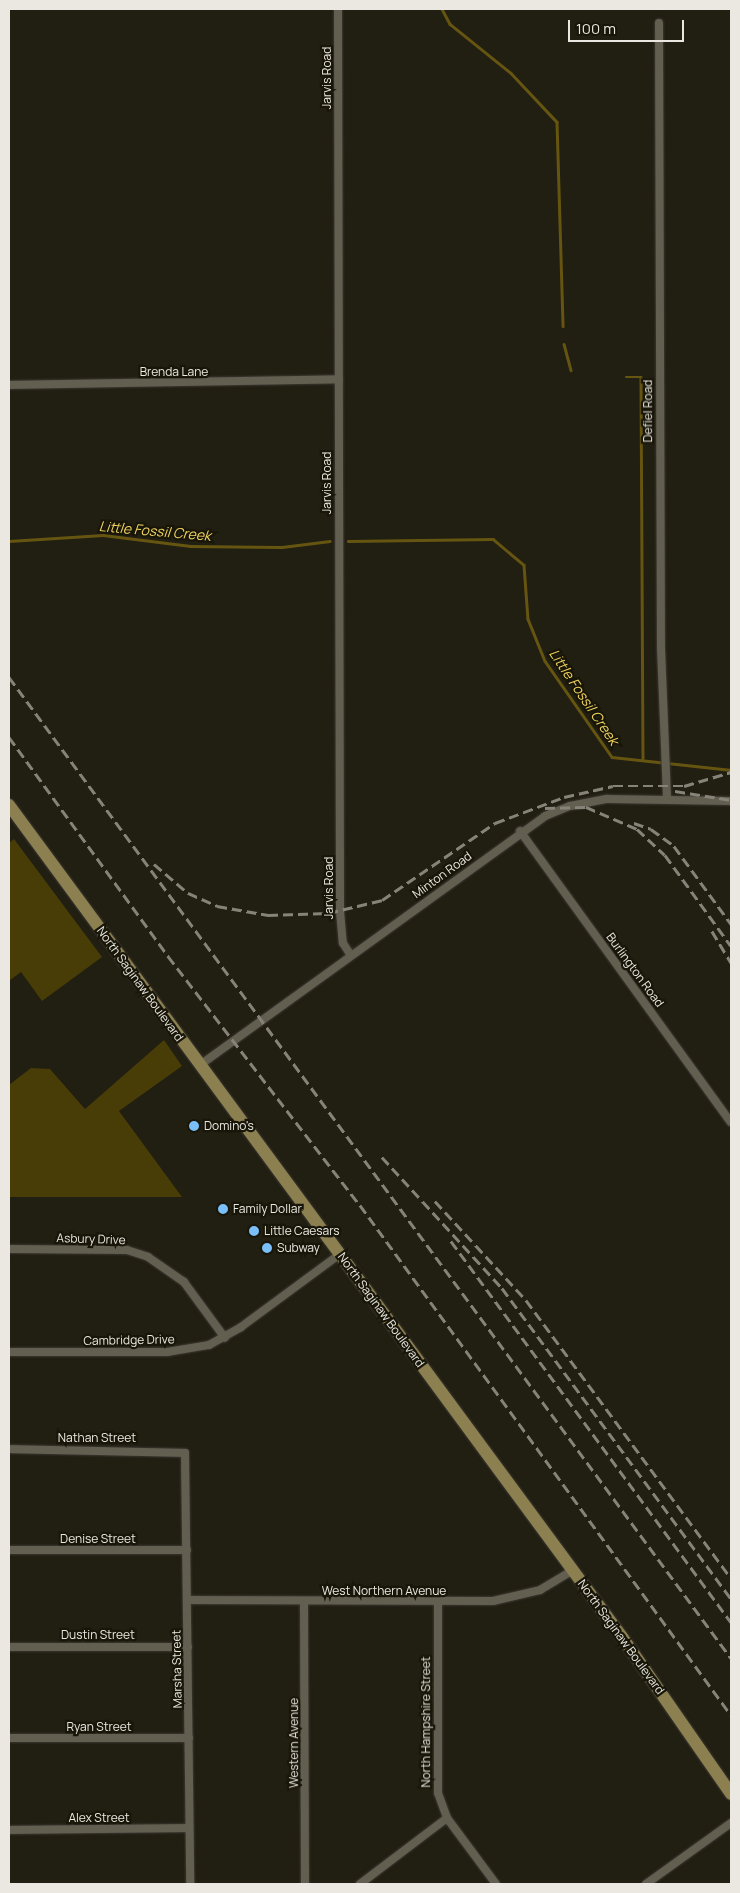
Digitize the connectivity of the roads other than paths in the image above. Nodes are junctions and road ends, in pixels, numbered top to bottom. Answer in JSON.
{"nodes":[{"id":1,"x":338,"y":9,"type":"edge"},
{"id":2,"x":658,"y":23,"type":"dead end"},
{"id":3,"x":339,"y":379,"type":"junction"},
{"id":4,"x":9,"y":385,"type":"edge"},
{"id":5,"x":668,"y":800,"type":"junction"},
{"id":6,"x":731,"y":802,"type":"edge"},
{"id":7,"x":9,"y":805,"type":"edge"},
{"id":8,"x":520,"y":831,"type":"junction"},
{"id":9,"x":350,"y":956,"type":"junction"},
{"id":10,"x":200,"y":1065,"type":"junction"},
{"id":11,"x":731,"y":1122,"type":"edge"},
{"id":12,"x":9,"y":1249,"type":"edge"},
{"id":13,"x":340,"y":1254,"type":"junction"},
{"id":14,"x":225,"y":1338,"type":"junction"},
{"id":15,"x":9,"y":1352,"type":"edge"},
{"id":16,"x":9,"y":1449,"type":"edge"},
{"id":17,"x":185,"y":1453,"type":"joint"},
{"id":18,"x":9,"y":1550,"type":"edge"},
{"id":19,"x":187,"y":1550,"type":"junction"},
{"id":20,"x":573,"y":1570,"type":"junction"},
{"id":21,"x":188,"y":1600,"type":"junction"},
{"id":22,"x":304,"y":1602,"type":"junction"},
{"id":23,"x":438,"y":1602,"type":"junction"},
{"id":24,"x":9,"y":1647,"type":"edge"},
{"id":25,"x":188,"y":1647,"type":"junction"},
{"id":26,"x":9,"y":1738,"type":"edge"},
{"id":27,"x":189,"y":1738,"type":"junction"},
{"id":28,"x":731,"y":1794,"type":"edge"},
{"id":29,"x":447,"y":1818,"type":"junction"},
{"id":30,"x":731,"y":1822,"type":"edge"},
{"id":31,"x":189,"y":1828,"type":"junction"},
{"id":32,"x":9,"y":1830,"type":"edge"},
{"id":33,"x":190,"y":1884,"type":"edge"},
{"id":34,"x":305,"y":1884,"type":"edge"},
{"id":35,"x":360,"y":1884,"type":"edge"},
{"id":36,"x":496,"y":1884,"type":"edge"},
{"id":37,"x":646,"y":1884,"type":"edge"}],
"edges":[{"from":1,"to":3,"type":"street","name":"Jarvis Road"},
{"from":2,"to":5,"type":"street","name":"Defiel Road"},
{"from":3,"to":4,"type":"street","name":"Brenda Lane"},
{"from":3,"to":9,"type":"street","name":"Jarvis Road"},
{"from":5,"to":6,"type":"street","name":"Minton Road"},
{"from":5,"to":8,"type":"street","name":"Minton Road"},
{"from":7,"to":10,"type":"main road","name":"North Saginaw Boulevard"},
{"from":8,"to":9,"type":"street","name":"Minton Road"},
{"from":8,"to":11,"type":"street","name":"Burlington Road"},
{"from":9,"to":10,"type":"street","name":"Minton Road"},
{"from":10,"to":13,"type":"main road","name":"North Saginaw Boulevard"},
{"from":12,"to":14,"type":"street","name":"Asbury Drive"},
{"from":13,"to":14,"type":"street","name":"Cambridge Drive"},
{"from":13,"to":20,"type":"main road","name":"North Saginaw Boulevard"},
{"from":14,"to":15,"type":"street","name":"Cambridge Drive"},
{"from":16,"to":17,"type":"street","name":"Nathan Street"},
{"from":17,"to":19,"type":"street","name":"Marsha Street"},
{"from":18,"to":19,"type":"street","name":"Denise Street"},
{"from":19,"to":21,"type":"street","name":"Marsha Street"},
{"from":20,"to":23,"type":"street","name":"West Northern Avenue"},
{"from":20,"to":28,"type":"main road","name":"North Saginaw Boulevard"},
{"from":21,"to":22,"type":"street","name":"West Northern Avenue"},
{"from":21,"to":25,"type":"street","name":"Marsha Street"},
{"from":22,"to":23,"type":"street","name":"West Northern Avenue"},
{"from":22,"to":34,"type":"street","name":"Western Avenue"},
{"from":23,"to":29,"type":"street","name":"North Hampshire Street"},
{"from":24,"to":25,"type":"street","name":"Dustin Street"},
{"from":25,"to":27,"type":"street","name":"Marsha Street"},
{"from":26,"to":27,"type":"street","name":"Ryan Street"},
{"from":27,"to":31,"type":"street","name":"Marsha Street"},
{"from":29,"to":35,"type":"street"},
{"from":29,"to":36,"type":"street","name":"North Hampshire Street"},
{"from":30,"to":37,"type":"street"},
{"from":31,"to":32,"type":"street","name":"Alex Street"},
{"from":31,"to":33,"type":"street","name":"Marsha Street"}]}
